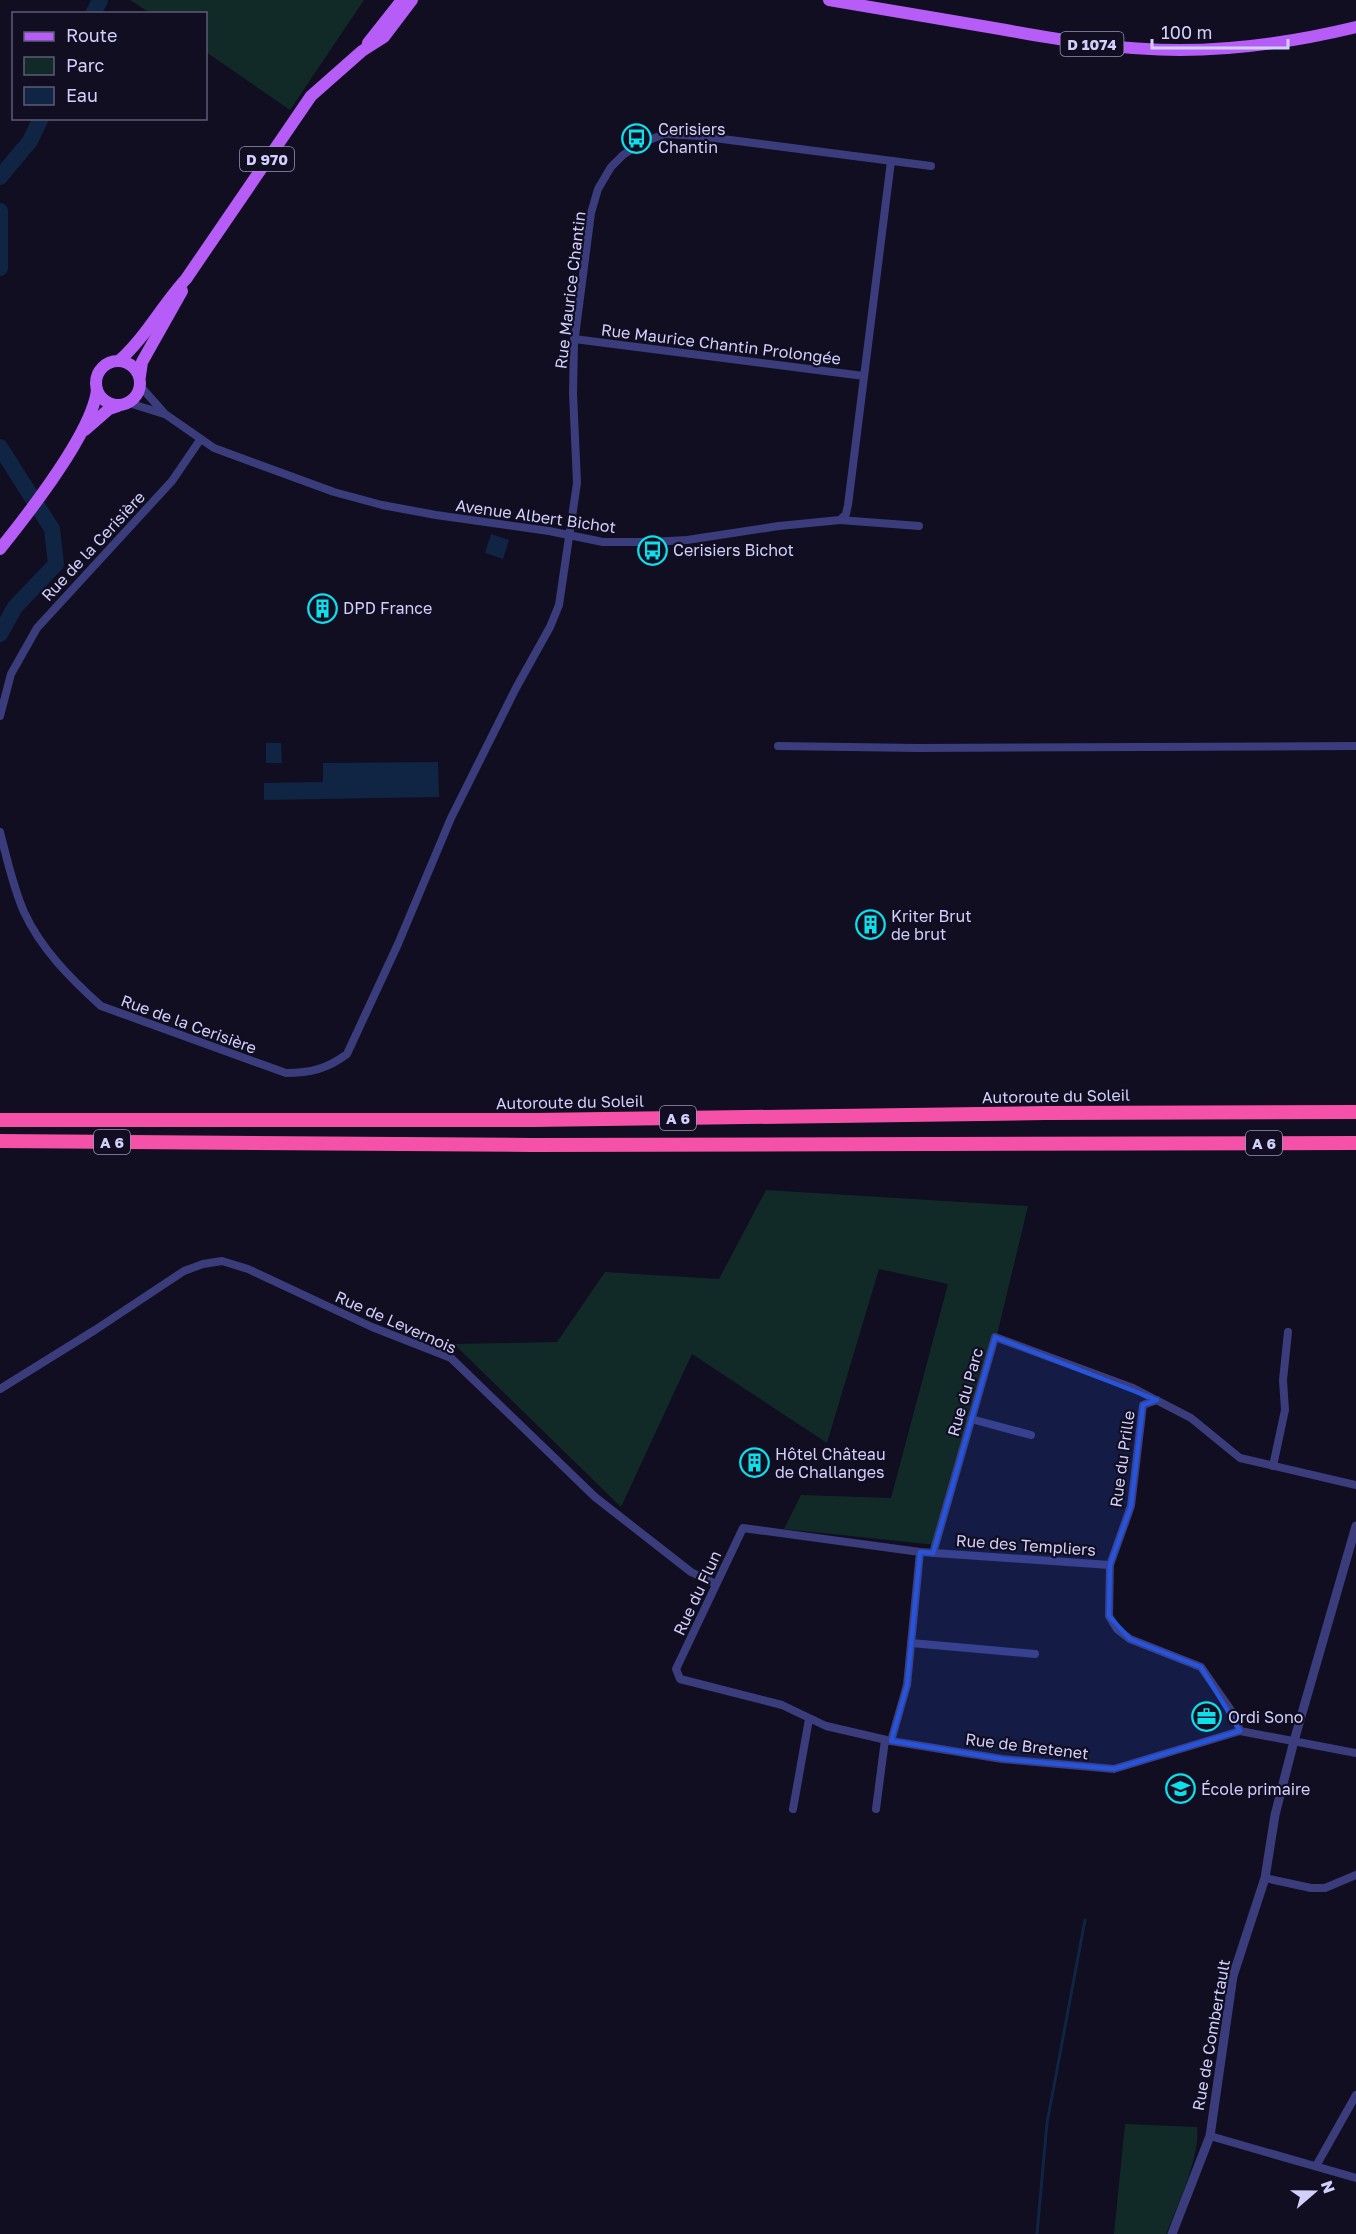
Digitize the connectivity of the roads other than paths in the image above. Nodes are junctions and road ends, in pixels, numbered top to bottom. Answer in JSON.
{"nodes":[{"id":1,"x":402,"y":0,"type":"edge"},
{"id":2,"x":412,"y":0,"type":"edge"},
{"id":3,"x":829,"y":0,"type":"edge"},
{"id":4,"x":1356,"y":27,"type":"edge"},
{"id":5,"x":362,"y":51,"type":"junction"},
{"id":6,"x":891,"y":161,"type":"junction"},
{"id":7,"x":931,"y":166,"type":"dead end"},
{"id":8,"x":186,"y":279,"type":"junction"},
{"id":9,"x":574,"y":339,"type":"junction"},
{"id":10,"x":119,"y":361,"type":"junction"},
{"id":11,"x":864,"y":376,"type":"junction"},
{"id":12,"x":140,"y":381,"type":"junction"},
{"id":13,"x":97,"y":390,"type":"junction"},
{"id":14,"x":123,"y":404,"type":"junction"},
{"id":15,"x":165,"y":414,"type":"junction"},
{"id":16,"x":80,"y":435,"type":"junction"},
{"id":17,"x":200,"y":440,"type":"junction"},
{"id":18,"x":840,"y":520,"type":"junction"},
{"id":19,"x":919,"y":526,"type":"dead end"},
{"id":20,"x":571,"y":536,"type":"junction"},
{"id":21,"x":0,"y":549,"type":"edge"},
{"id":22,"x":0,"y":716,"type":"edge"},
{"id":23,"x":778,"y":746,"type":"dead end"},
{"id":24,"x":1356,"y":746,"type":"edge"},
{"id":25,"x":0,"y":832,"type":"edge"},
{"id":26,"x":398,"y":944,"type":"joint"},
{"id":27,"x":1356,"y":1112,"type":"edge"},
{"id":28,"x":0,"y":1120,"type":"edge"},
{"id":29,"x":0,"y":1141,"type":"edge"},
{"id":30,"x":1356,"y":1143,"type":"edge"},
{"id":31,"x":1288,"y":1332,"type":"dead end"},
{"id":32,"x":0,"y":1389,"type":"edge"},
{"id":33,"x":1157,"y":1401,"type":"junction"},
{"id":34,"x":971,"y":1419,"type":"junction"},
{"id":35,"x":1031,"y":1435,"type":"dead end"},
{"id":36,"x":1273,"y":1466,"type":"junction"},
{"id":37,"x":1356,"y":1485,"type":"edge"},
{"id":38,"x":1356,"y":1527,"type":"edge"},
{"id":39,"x":743,"y":1528,"type":"joint"},
{"id":40,"x":920,"y":1552,"type":"junction"},
{"id":41,"x":933,"y":1553,"type":"junction"},
{"id":42,"x":1110,"y":1565,"type":"junction"},
{"id":43,"x":716,"y":1584,"type":"junction"},
{"id":44,"x":910,"y":1643,"type":"junction"},
{"id":45,"x":1035,"y":1654,"type":"dead end"},
{"id":46,"x":676,"y":1669,"type":"joint"},
{"id":47,"x":810,"y":1719,"type":"junction"},
{"id":48,"x":1240,"y":1731,"type":"junction"},
{"id":49,"x":888,"y":1740,"type":"junction"},
{"id":50,"x":1293,"y":1741,"type":"junction"},
{"id":51,"x":1356,"y":1753,"type":"edge"},
{"id":52,"x":793,"y":1809,"type":"dead end"},
{"id":53,"x":876,"y":1809,"type":"dead end"},
{"id":54,"x":1356,"y":1875,"type":"edge"},
{"id":55,"x":1265,"y":1878,"type":"junction"},
{"id":56,"x":1356,"y":2095,"type":"edge"},
{"id":57,"x":1210,"y":2136,"type":"junction"},
{"id":58,"x":1316,"y":2166,"type":"junction"},
{"id":59,"x":1356,"y":2178,"type":"edge"},
{"id":60,"x":1172,"y":2234,"type":"edge"}],
"edges":[{"from":1,"to":5,"type":"main road","number":"D 970"},
{"from":2,"to":5,"type":"main road","number":"D 970"},
{"from":3,"to":4,"type":"main road","number":"D 1074"},
{"from":5,"to":8,"type":"main road","number":"D 970"},
{"from":6,"to":7,"type":"street","name":"Rue Maurice Chantin"},
{"from":6,"to":9,"type":"street","name":"Rue Maurice Chantin"},
{"from":6,"to":11,"type":"street"},
{"from":8,"to":10,"type":"main road","number":"D 970"},
{"from":8,"to":12,"type":"main road","number":"D 970"},
{"from":9,"to":11,"type":"street","name":"Rue Maurice Chantin Prolongée"},
{"from":9,"to":20,"type":"street","name":"Rue Maurice Chantin"},
{"from":10,"to":12,"type":"main road"},
{"from":10,"to":13,"type":"main road"},
{"from":11,"to":18,"type":"street"},
{"from":12,"to":14,"type":"main road"},
{"from":12,"to":15,"type":"street"},
{"from":13,"to":14,"type":"main road"},
{"from":13,"to":16,"type":"main road"},
{"from":14,"to":15,"type":"street"},
{"from":14,"to":16,"type":"main road"},
{"from":15,"to":17,"type":"street"},
{"from":16,"to":21,"type":"main road"},
{"from":17,"to":20,"type":"street","name":"Avenue Albert Bichot"},
{"from":17,"to":22,"type":"street","name":"Rue de la Cerisière"},
{"from":18,"to":19,"type":"street","name":"Avenue Albert Bichot"},
{"from":18,"to":20,"type":"street","name":"Avenue Albert Bichot"},
{"from":20,"to":26,"type":"street","name":"Rue Maurice Chantin"},
{"from":23,"to":24,"type":"street"},
{"from":25,"to":26,"type":"street","name":"Rue de la Cerisière"},
{"from":27,"to":28,"type":"highway","name":"Autoroute du Soleil","number":"A 6"},
{"from":29,"to":30,"type":"highway","number":"A 6"},
{"from":31,"to":36,"type":"street"},
{"from":32,"to":43,"type":"street","name":"Rue de Levernois"},
{"from":33,"to":34,"type":"street","name":"Rue du Parc"},
{"from":33,"to":36,"type":"street"},
{"from":33,"to":42,"type":"street","name":"Rue du Prille"},
{"from":34,"to":35,"type":"street"},
{"from":34,"to":41,"type":"street","name":"Rue du Parc"},
{"from":36,"to":37,"type":"street"},
{"from":38,"to":50,"type":"street","name":"Rue de Combertault"},
{"from":39,"to":40,"type":"street","name":"Rue des Templiers"},
{"from":39,"to":43,"type":"street","name":"Rue du Flun"},
{"from":40,"to":41,"type":"street","name":"Rue des Templiers"},
{"from":40,"to":44,"type":"street"},
{"from":41,"to":42,"type":"street","name":"Rue des Templiers"},
{"from":42,"to":48,"type":"street","name":"Rue des Templiers"},
{"from":43,"to":46,"type":"street","name":"Rue du Flun"},
{"from":44,"to":45,"type":"street"},
{"from":44,"to":49,"type":"street"},
{"from":46,"to":47,"type":"street","name":"Rue de Bretenet"},
{"from":47,"to":49,"type":"street","name":"Rue de Bretenet"},
{"from":47,"to":52,"type":"street"},
{"from":48,"to":49,"type":"street","name":"Rue de Bretenet"},
{"from":48,"to":50,"type":"street"},
{"from":49,"to":53,"type":"street"},
{"from":50,"to":51,"type":"street"},
{"from":50,"to":55,"type":"street","name":"Rue de Combertault"},
{"from":54,"to":55,"type":"street"},
{"from":55,"to":57,"type":"street","name":"Rue de Combertault"},
{"from":56,"to":58,"type":"street"},
{"from":57,"to":58,"type":"street"},
{"from":57,"to":60,"type":"street","name":"Rue de Combertault"},
{"from":58,"to":59,"type":"street"}]}
